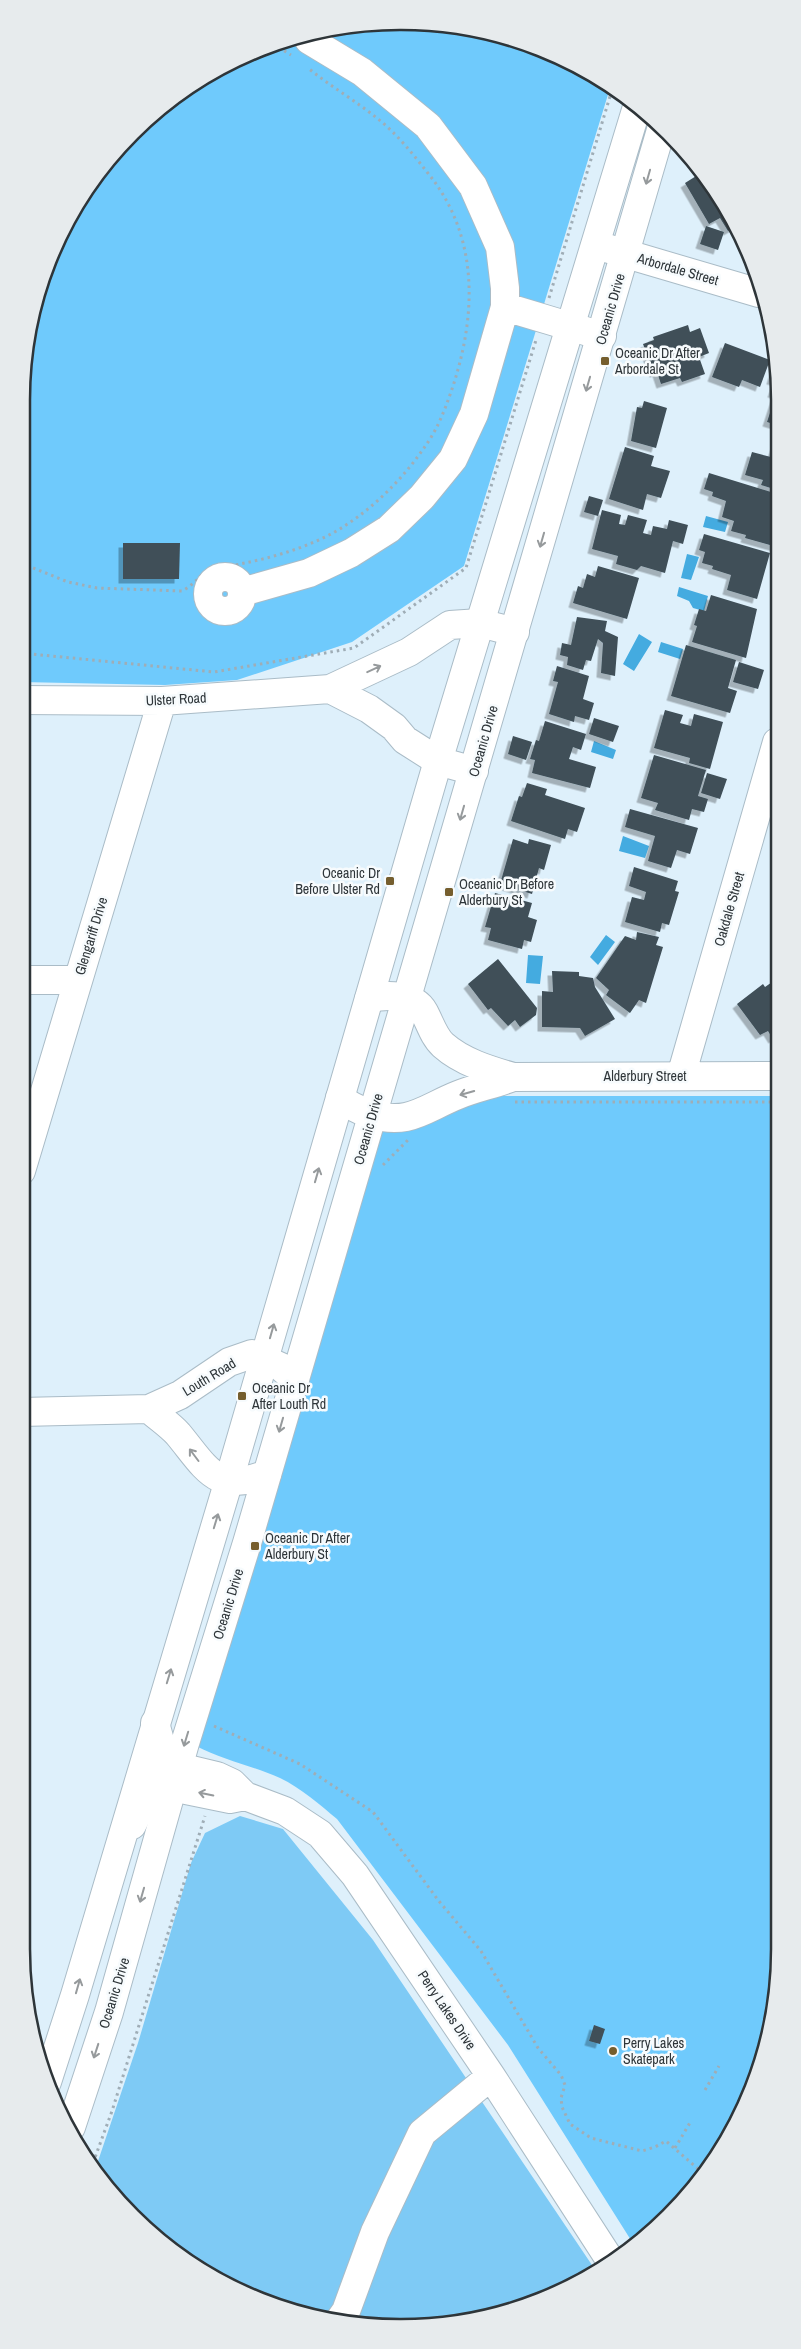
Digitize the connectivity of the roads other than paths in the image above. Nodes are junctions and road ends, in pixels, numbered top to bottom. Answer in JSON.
{"nodes":[{"id":1,"x":302,"y":47,"type":"edge"},
{"id":2,"x":635,"y":114,"type":"edge"},
{"id":3,"x":659,"y":136,"type":"edge"},
{"id":4,"x":596,"y":245,"type":"junction"},
{"id":5,"x":626,"y":254,"type":"junction"},
{"id":6,"x":754,"y":292,"type":"edge"},
{"id":7,"x":505,"y":308,"type":"junction"},
{"id":8,"x":570,"y":327,"type":"junction"},
{"id":9,"x":602,"y":336,"type":"junction"},
{"id":10,"x":242,"y":592,"type":"dead end"},
{"id":11,"x":480,"y":623,"type":"junction"},
{"id":12,"x":515,"y":632,"type":"junction"},
{"id":13,"x":330,"y":689,"type":"junction"},
{"id":14,"x":30,"y":700,"type":"edge"},
{"id":15,"x":162,"y":701,"type":"junction"},
{"id":16,"x":438,"y":761,"type":"junction"},
{"id":17,"x":771,"y":763,"type":"edge"},
{"id":18,"x":474,"y":771,"type":"junction"},
{"id":19,"x":30,"y":980,"type":"edge"},
{"id":20,"x":78,"y":980,"type":"junction"},
{"id":21,"x":368,"y":999,"type":"junction"},
{"id":22,"x":407,"y":999,"type":"junction"},
{"id":23,"x":681,"y":1076,"type":"junction"},
{"id":24,"x":771,"y":1076,"type":"edge"},
{"id":25,"x":509,"y":1090,"type":"junction"},
{"id":26,"x":340,"y":1098,"type":"junction"},
{"id":27,"x":373,"y":1114,"type":"junction"},
{"id":28,"x":30,"y":1141,"type":"edge"},
{"id":29,"x":264,"y":1358,"type":"junction"},
{"id":30,"x":295,"y":1379,"type":"junction"},
{"id":31,"x":148,"y":1409,"type":"junction"},
{"id":32,"x":30,"y":1412,"type":"edge"},
{"id":33,"x":267,"y":1474,"type":"junction"},
{"id":34,"x":229,"y":1480,"type":"junction"},
{"id":35,"x":155,"y":1723,"type":"junction"},
{"id":36,"x":177,"y":1773,"type":"junction"},
{"id":37,"x":245,"y":1796,"type":"junction"},
{"id":38,"x":117,"y":1853,"type":"junction"},
{"id":39,"x":51,"y":2070,"type":"edge"},
{"id":40,"x":491,"y":2076,"type":"junction"},
{"id":41,"x":73,"y":2121,"type":"edge"},
{"id":42,"x":607,"y":2256,"type":"edge"},
{"id":43,"x":343,"y":2315,"type":"edge"}],
"edges":[{"from":1,"to":7,"type":"main road"},
{"from":2,"to":4,"type":"main road"},
{"from":3,"to":5,"type":"main road","name":"Oceanic Drive","one_way":true},
{"from":4,"to":5,"type":"main road","name":"Arbordale Street"},
{"from":4,"to":8,"type":"main road"},
{"from":5,"to":6,"type":"main road","name":"Arbordale Street"},
{"from":5,"to":9,"type":"main road","name":"Oceanic Drive"},
{"from":7,"to":8,"type":"main road"},
{"from":7,"to":10,"type":"main road"},
{"from":8,"to":9,"type":"main road"},
{"from":8,"to":11,"type":"main road"},
{"from":9,"to":12,"type":"main road","name":"Oceanic Drive","one_way":true},
{"from":11,"to":12,"type":"main road","name":"Ulster Road"},
{"from":13,"to":11,"type":"main road","name":"Ulster Road","one_way":true},
{"from":11,"to":16,"type":"main road"},
{"from":12,"to":18,"type":"main road","name":"Oceanic Drive"},
{"from":13,"to":15,"type":"main road","name":"Ulster Road"},
{"from":13,"to":16,"type":"main road"},
{"from":14,"to":15,"type":"main road","name":"Ulster Road"},
{"from":15,"to":20,"type":"main road","name":"Glengariff Drive"},
{"from":16,"to":18,"type":"main road"},
{"from":16,"to":21,"type":"main road"},
{"from":17,"to":23,"type":"main road","name":"Oakdale Street"},
{"from":18,"to":22,"type":"main road","name":"Oceanic Drive","one_way":true},
{"from":19,"to":20,"type":"main road"},
{"from":20,"to":28,"type":"main road","name":"Glengariff Drive"},
{"from":21,"to":22,"type":"main road"},
{"from":21,"to":26,"type":"main road"},
{"from":22,"to":25,"type":"main road","name":"Alderbury Street"},
{"from":22,"to":27,"type":"main road","name":"Oceanic Drive"},
{"from":23,"to":24,"type":"main road","name":"Alderbury Street"},
{"from":23,"to":25,"type":"main road","name":"Alderbury Street"},
{"from":25,"to":27,"type":"main road","name":"Alderbury Street","one_way":true},
{"from":26,"to":27,"type":"main road","name":"Alderbury Street"},
{"from":29,"to":26,"type":"main road","one_way":true},
{"from":27,"to":30,"type":"main road","name":"Oceanic Drive"},
{"from":29,"to":30,"type":"main road"},
{"from":29,"to":31,"type":"main road","name":"Louth Road"},
{"from":29,"to":34,"type":"main road"},
{"from":30,"to":33,"type":"main road","name":"Oceanic Drive","one_way":true},
{"from":31,"to":32,"type":"main road","name":"Louth Road"},
{"from":34,"to":31,"type":"main road","one_way":true},
{"from":33,"to":34,"type":"main road"},
{"from":33,"to":36,"type":"main road","name":"Oceanic Drive","one_way":true},
{"from":35,"to":34,"type":"main road","one_way":true},
{"from":35,"to":36,"type":"main road","name":"Perry Lakes Drive"},
{"from":35,"to":38,"type":"main road"},
{"from":36,"to":37,"type":"main road","name":"Perry Lakes Drive"},
{"from":37,"to":36,"type":"main road","name":"Perry Lakes Drive","one_way":true},
{"from":36,"to":38,"type":"main road"},
{"from":36,"to":41,"type":"main road","name":"Oceanic Drive","one_way":true},
{"from":37,"to":40,"type":"main road","name":"Perry Lakes Drive"},
{"from":39,"to":38,"type":"main road","one_way":true},
{"from":40,"to":42,"type":"main road","name":"Perry Lakes Drive"},
{"from":40,"to":43,"type":"main road"}]}
